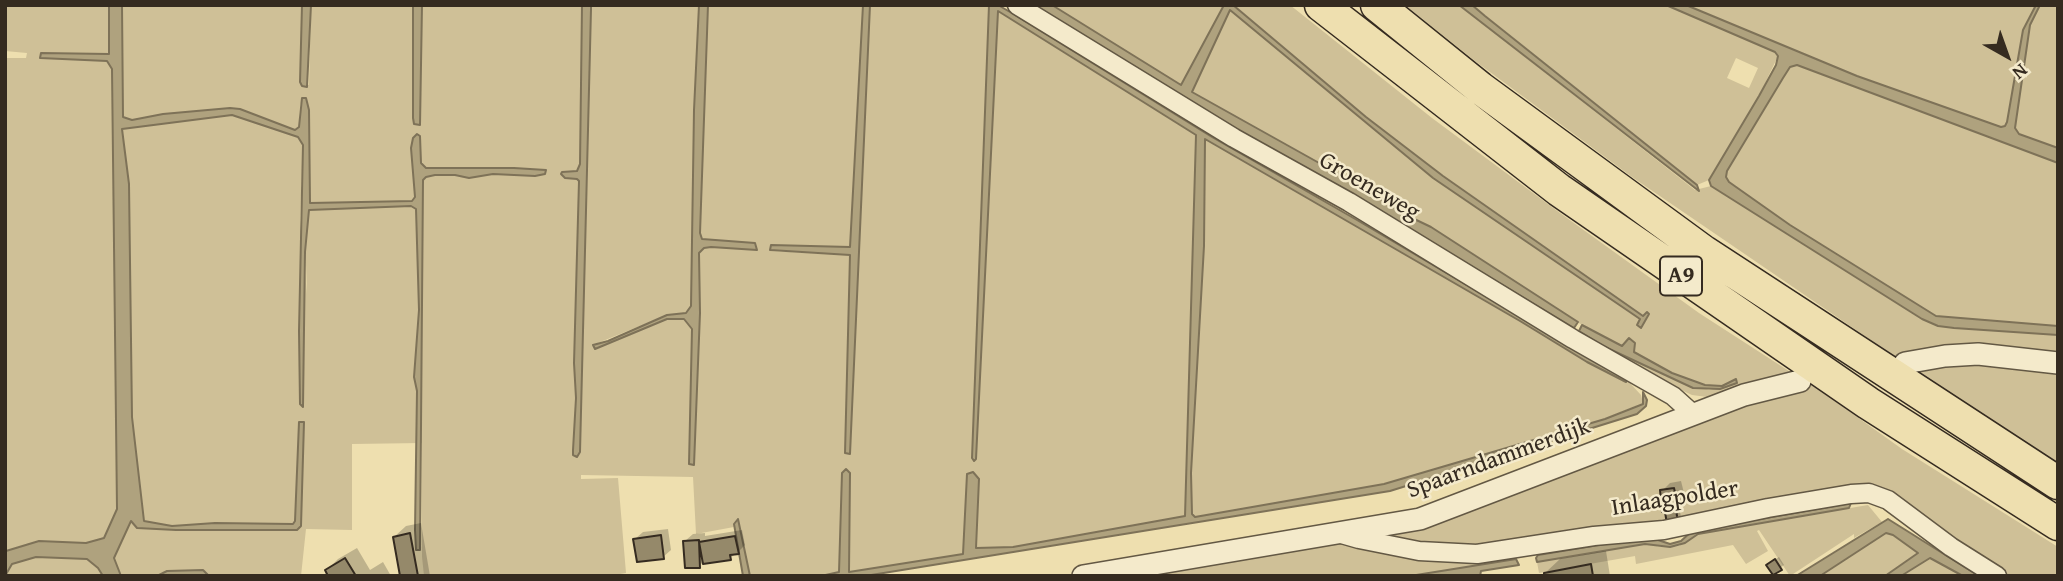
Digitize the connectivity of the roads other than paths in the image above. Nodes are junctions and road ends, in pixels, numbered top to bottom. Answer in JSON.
{"nodes":[{"id":1,"x":1017,"y":5,"type":"edge"},
{"id":2,"x":1321,"y":5,"type":"edge"},
{"id":3,"x":1377,"y":5,"type":"edge"},
{"id":4,"x":1905,"y":363,"type":"dead end"},
{"id":5,"x":2058,"y":363,"type":"edge"},
{"id":6,"x":1800,"y":380,"type":"dead end"},
{"id":7,"x":1693,"y":414,"type":"junction"},
{"id":8,"x":2058,"y":483,"type":"edge"},
{"id":9,"x":2058,"y":524,"type":"edge"},
{"id":10,"x":1338,"y":533,"type":"junction"},
{"id":11,"x":1083,"y":576,"type":"edge"},
{"id":12,"x":1997,"y":576,"type":"edge"}],
"edges":[{"from":1,"to":7,"type":"street","name":"Groeneweg"},
{"from":2,"to":9,"type":"highway","number":"A9"},
{"from":3,"to":8,"type":"highway","number":"A9"},
{"from":4,"to":5,"type":"street"},
{"from":6,"to":7,"type":"street","name":"Spaarndammerdijk"},
{"from":7,"to":10,"type":"street","name":"Spaarndammerdijk"},
{"from":10,"to":11,"type":"street","name":"Spaarndammerdijk"},
{"from":10,"to":12,"type":"street","name":"Inlaagpolder"}]}
